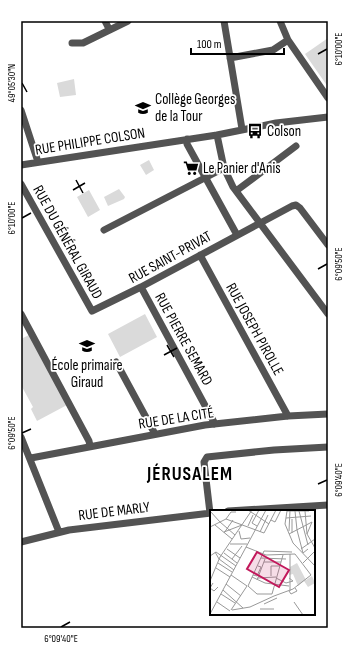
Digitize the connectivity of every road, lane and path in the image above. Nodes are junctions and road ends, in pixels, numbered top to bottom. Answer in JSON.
{"nodes":[{"id":1,"x":104,"y":21,"type":"edge"},
{"id":2,"x":128,"y":21,"type":"edge"},
{"id":3,"x":224,"y":21,"type":"edge"},
{"id":4,"x":280,"y":21,"type":"edge"},
{"id":5,"x":109,"y":29,"type":"junction"},
{"id":6,"x":288,"y":40,"type":"junction"},
{"id":7,"x":72,"y":43,"type":"dead end"},
{"id":8,"x":230,"y":58,"type":"junction"},
{"id":9,"x":328,"y":98,"type":"edge"},
{"id":10,"x":21,"y":110,"type":"edge"},
{"id":11,"x":328,"y":117,"type":"edge"},
{"id":12,"x":242,"y":129,"type":"junction"},
{"id":13,"x":217,"y":135,"type":"junction"},
{"id":14,"x":187,"y":140,"type":"junction"},
{"id":15,"x":296,"y":146,"type":"dead end"},
{"id":16,"x":38,"y":162,"type":"junction"},
{"id":17,"x":21,"y":165,"type":"edge"},
{"id":18,"x":224,"y":168,"type":"junction"},
{"id":19,"x":206,"y":177,"type":"junction"},
{"id":20,"x":21,"y":184,"type":"edge"},
{"id":21,"x":236,"y":191,"type":"junction"},
{"id":22,"x":259,"y":223,"type":"junction"},
{"id":23,"x":104,"y":230,"type":"dead end"},
{"id":24,"x":237,"y":235,"type":"junction"},
{"id":25,"x":328,"y":245,"type":"edge"},
{"id":26,"x":200,"y":255,"type":"junction"},
{"id":27,"x":141,"y":287,"type":"junction"},
{"id":28,"x":92,"y":312,"type":"joint"},
{"id":29,"x":21,"y":314,"type":"edge"},
{"id":30,"x":328,"y":314,"type":"edge"},
{"id":31,"x":116,"y":362,"type":"dead end"},
{"id":32,"x":328,"y":414,"type":"edge"},
{"id":33,"x":288,"y":416,"type":"junction"},
{"id":34,"x":215,"y":424,"type":"junction"},
{"id":35,"x":155,"y":434,"type":"junction"},
{"id":36,"x":21,"y":436,"type":"edge"},
{"id":37,"x":90,"y":446,"type":"junction"},
{"id":38,"x":328,"y":447,"type":"edge"},
{"id":39,"x":31,"y":458,"type":"junction"},
{"id":40,"x":328,"y":505,"type":"edge"},
{"id":41,"x":245,"y":510,"type":"edge"},
{"id":42,"x":210,"y":513,"type":"edge"},
{"id":43,"x":60,"y":532,"type":"junction"},
{"id":44,"x":21,"y":542,"type":"edge"}],
"edges":[{"from":1,"to":5,"type":"street"},
{"from":2,"to":5,"type":"street"},
{"from":3,"to":8,"type":"street"},
{"from":4,"to":6,"type":"street"},
{"from":5,"to":7,"type":"street"},
{"from":6,"to":8,"type":"street"},
{"from":6,"to":9,"type":"street"},
{"from":8,"to":12,"type":"street"},
{"from":10,"to":16,"type":"street"},
{"from":11,"to":12,"type":"street","name":"RUE PHILIPPE COLSON"},
{"from":12,"to":13,"type":"street","name":"RUE PHILIPPE COLSON"},
{"from":13,"to":14,"type":"street","name":"RUE PHILIPPE COLSON"},
{"from":13,"to":18,"type":"street"},
{"from":14,"to":16,"type":"street","name":"RUE PHILIPPE COLSON"},
{"from":14,"to":19,"type":"street"},
{"from":15,"to":21,"type":"street"},
{"from":16,"to":17,"type":"street","name":"RUE PHILIPPE COLSON"},
{"from":18,"to":19,"type":"street"},
{"from":18,"to":21,"type":"street"},
{"from":19,"to":23,"type":"street"},
{"from":19,"to":24,"type":"street"},
{"from":20,"to":28,"type":"street","name":"RUE DU GÉNÉRAL GIRAUD"},
{"from":21,"to":22,"type":"street"},
{"from":22,"to":24,"type":"street","name":"RUE SAINT-PRIVAT"},
{"from":22,"to":25,"type":"street","name":"RUE SAINT-PRIVAT"},
{"from":22,"to":30,"type":"street"},
{"from":24,"to":26,"type":"street","name":"RUE SAINT-PRIVAT"},
{"from":26,"to":27,"type":"street","name":"RUE SAINT-PRIVAT"},
{"from":26,"to":33,"type":"street","name":"RUE JOSEPH PIROLLE"},
{"from":27,"to":28,"type":"street","name":"RUE SAINT-PRIVAT"},
{"from":27,"to":34,"type":"street","name":"RUE PIERRE SEMARD"},
{"from":29,"to":37,"type":"street"},
{"from":31,"to":35,"type":"street"},
{"from":32,"to":33,"type":"street","name":"RUE DE LA CITÉ"},
{"from":33,"to":34,"type":"street","name":"RUE DE LA CITÉ"},
{"from":34,"to":35,"type":"street","name":"RUE DE LA CITÉ"},
{"from":35,"to":37,"type":"street","name":"RUE DE LA CITÉ"},
{"from":36,"to":39,"type":"street"},
{"from":37,"to":39,"type":"street","name":"RUE DE LA CITÉ"},
{"from":38,"to":42,"type":"street"},
{"from":39,"to":43,"type":"street"},
{"from":40,"to":41,"type":"street"},
{"from":42,"to":43,"type":"street","name":"RUE DE MARLY"},
{"from":43,"to":44,"type":"street","name":"RUE DE MARLY"}]}
